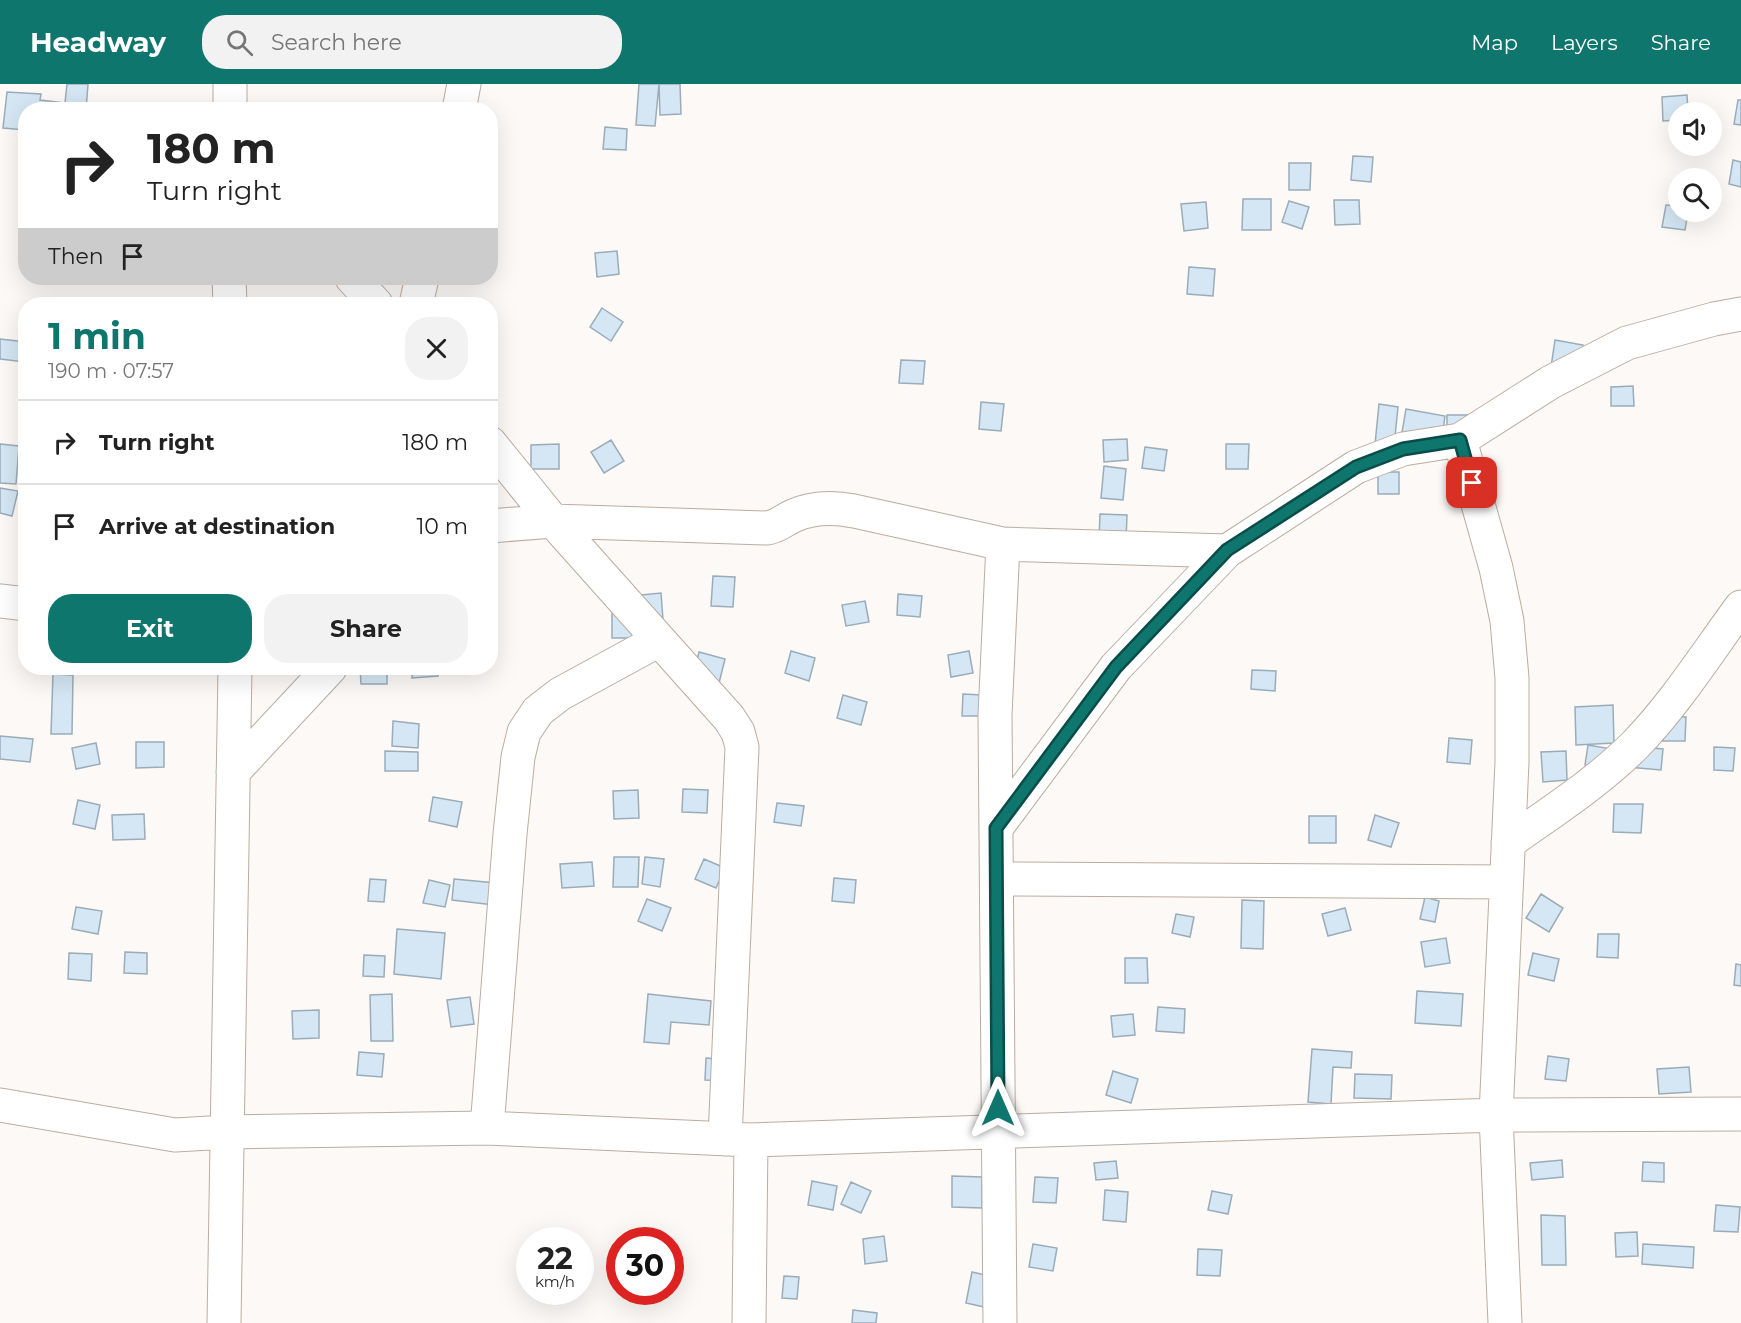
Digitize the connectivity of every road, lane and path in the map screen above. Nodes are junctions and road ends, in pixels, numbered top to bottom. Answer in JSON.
{"nodes":[{"id":1,"x":230,"y":84,"type":"edge"},
{"id":2,"x":464,"y":84,"type":"edge"},
{"id":3,"x":230,"y":102,"type":"edge"},
{"id":4,"x":461,"y":102,"type":"edge"},
{"id":5,"x":358,"y":285,"type":"edge"},
{"id":6,"x":370,"y":297,"type":"edge"},
{"id":7,"x":1741,"y":314,"type":"edge"},
{"id":8,"x":1460,"y":440,"type":"junction"},
{"id":9,"x":498,"y":453,"type":"edge"},
{"id":10,"x":554,"y":521,"type":"junction"},
{"id":11,"x":498,"y":525,"type":"edge"},
{"id":12,"x":1003,"y":544,"type":"junction"},
{"id":13,"x":1227,"y":550,"type":"junction"},
{"id":14,"x":0,"y":601,"type":"edge"},
{"id":15,"x":18,"y":603,"type":"edge"},
{"id":16,"x":1741,"y":608,"type":"edge"},
{"id":17,"x":659,"y":640,"type":"junction"},
{"id":18,"x":234,"y":675,"type":"edge"},
{"id":19,"x":323,"y":675,"type":"edge"},
{"id":20,"x":232,"y":772,"type":"junction"},
{"id":21,"x":996,"y":828,"type":"junction"},
{"id":22,"x":1508,"y":843,"type":"junction"},
{"id":23,"x":998,"y":879,"type":"junction"},
{"id":24,"x":1506,"y":882,"type":"junction"},
{"id":25,"x":0,"y":1105,"type":"edge"},
{"id":26,"x":1741,"y":1114,"type":"edge"},
{"id":27,"x":1496,"y":1115,"type":"junction"},
{"id":28,"x":487,"y":1128,"type":"junction"},
{"id":29,"x":998,"y":1131,"type":"junction"},
{"id":30,"x":227,"y":1132,"type":"junction"},
{"id":31,"x":738,"y":1139,"type":"junction"},
{"id":32,"x":224,"y":1323,"type":"edge"},
{"id":33,"x":749,"y":1323,"type":"edge"},
{"id":34,"x":1000,"y":1323,"type":"edge"},
{"id":35,"x":1505,"y":1323,"type":"edge"}],
"edges":[{"from":1,"to":3,"type":"street"},
{"from":2,"to":4,"type":"street"},
{"from":5,"to":6,"type":"street"},
{"from":7,"to":8,"type":"street"},
{"from":8,"to":13,"type":"street"},
{"from":8,"to":22,"type":"street"},
{"from":9,"to":10,"type":"street"},
{"from":10,"to":11,"type":"street"},
{"from":10,"to":12,"type":"street"},
{"from":10,"to":17,"type":"street"},
{"from":12,"to":13,"type":"street"},
{"from":12,"to":21,"type":"street"},
{"from":13,"to":21,"type":"street"},
{"from":14,"to":15,"type":"street"},
{"from":16,"to":22,"type":"street"},
{"from":17,"to":28,"type":"street"},
{"from":17,"to":31,"type":"street"},
{"from":18,"to":20,"type":"street"},
{"from":19,"to":20,"type":"street"},
{"from":20,"to":30,"type":"street"},
{"from":21,"to":23,"type":"street"},
{"from":22,"to":24,"type":"street"},
{"from":23,"to":24,"type":"street"},
{"from":23,"to":29,"type":"street"},
{"from":24,"to":27,"type":"street"},
{"from":25,"to":30,"type":"street"},
{"from":26,"to":27,"type":"street"},
{"from":27,"to":29,"type":"street"},
{"from":27,"to":35,"type":"street"},
{"from":28,"to":30,"type":"street"},
{"from":28,"to":31,"type":"street"},
{"from":29,"to":31,"type":"street"},
{"from":29,"to":34,"type":"street"},
{"from":30,"to":32,"type":"street"},
{"from":31,"to":33,"type":"street"}]}
